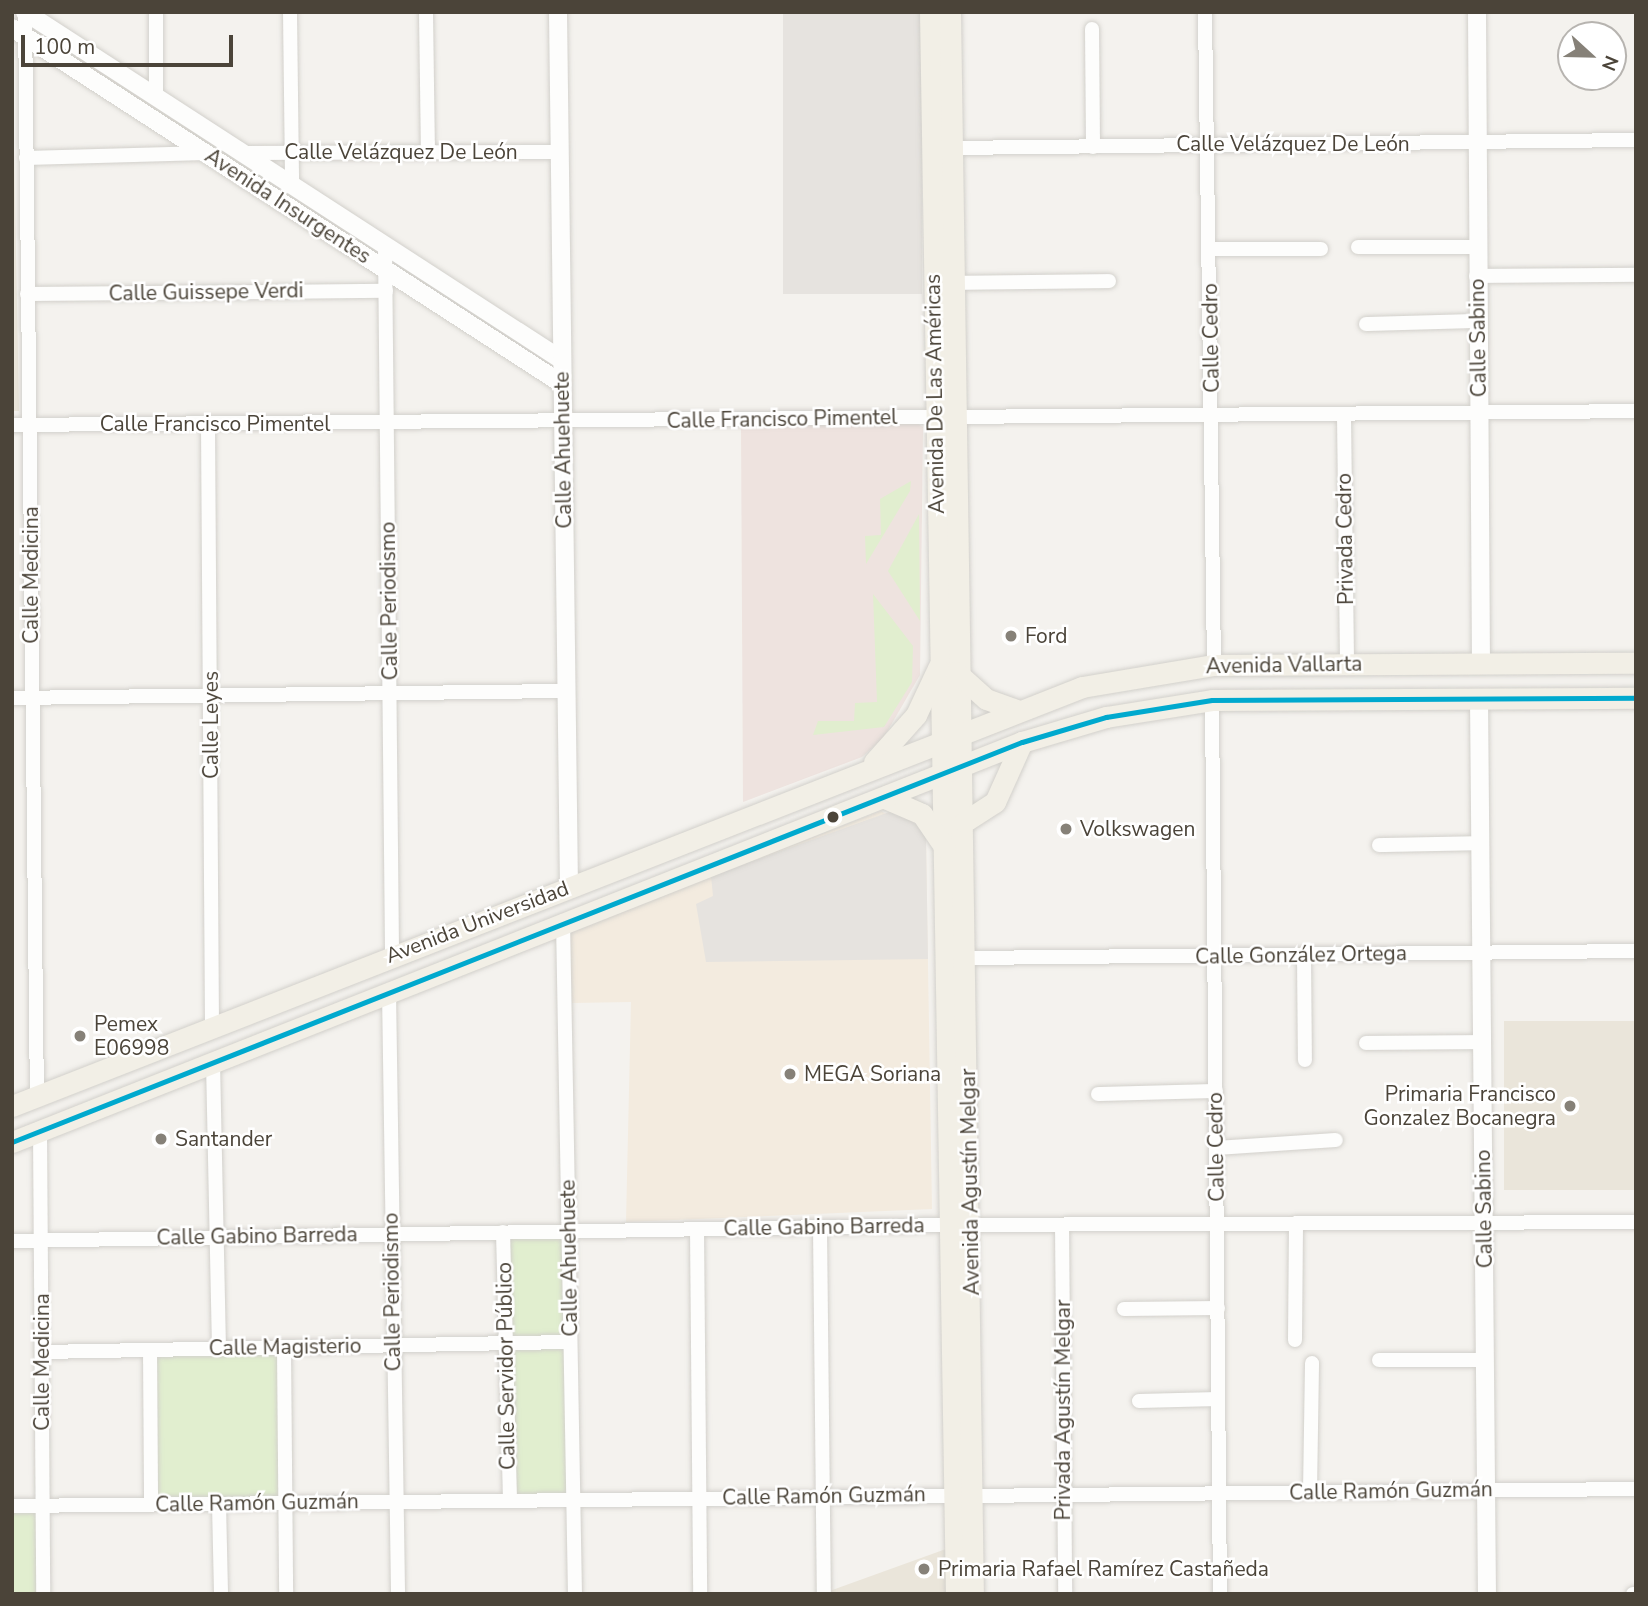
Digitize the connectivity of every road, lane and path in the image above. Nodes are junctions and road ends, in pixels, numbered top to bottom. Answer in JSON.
{"nodes":[{"id":1,"x":25,"y":12,"type":"edge"},
{"id":2,"x":156,"y":12,"type":"edge"},
{"id":3,"x":290,"y":12,"type":"edge"},
{"id":4,"x":426,"y":12,"type":"edge"},
{"id":5,"x":558,"y":12,"type":"edge"},
{"id":6,"x":930,"y":12,"type":"edge"},
{"id":7,"x":950,"y":12,"type":"edge"},
{"id":8,"x":1205,"y":12,"type":"edge"},
{"id":9,"x":1477,"y":12,"type":"edge"},
{"id":10,"x":1092,"y":29,"type":"dead end"},
{"id":11,"x":19,"y":32,"type":"edge"},
{"id":12,"x":156,"y":96,"type":"junction"},
{"id":13,"x":1636,"y":140,"type":"edge"},
{"id":14,"x":1477,"y":142,"type":"junction"},
{"id":15,"x":1208,"y":144,"type":"junction"},
{"id":16,"x":1093,"y":147,"type":"junction"},
{"id":17,"x":951,"y":148,"type":"junction"},
{"id":18,"x":207,"y":152,"type":"junction"},
{"id":19,"x":428,"y":152,"type":"junction"},
{"id":20,"x":560,"y":152,"type":"junction"},
{"id":21,"x":242,"y":153,"type":"junction"},
{"id":22,"x":292,"y":153,"type":"junction"},
{"id":23,"x":26,"y":158,"type":"junction"},
{"id":24,"x":292,"y":185,"type":"junction"},
{"id":25,"x":385,"y":247,"type":"junction"},
{"id":26,"x":1358,"y":247,"type":"dead end"},
{"id":27,"x":1476,"y":247,"type":"junction"},
{"id":28,"x":1210,"y":249,"type":"junction"},
{"id":29,"x":1321,"y":249,"type":"dead end"},
{"id":30,"x":386,"y":270,"type":"junction"},
{"id":31,"x":1636,"y":275,"type":"edge"},
{"id":32,"x":1476,"y":276,"type":"junction"},
{"id":33,"x":1109,"y":281,"type":"dead end"},
{"id":34,"x":951,"y":283,"type":"junction"},
{"id":35,"x":386,"y":291,"type":"junction"},
{"id":36,"x":27,"y":294,"type":"junction"},
{"id":37,"x":1476,"y":321,"type":"junction"},
{"id":38,"x":1366,"y":324,"type":"dead end"},
{"id":39,"x":562,"y":360,"type":"junction"},
{"id":40,"x":562,"y":384,"type":"junction"},
{"id":41,"x":1636,"y":411,"type":"edge"},
{"id":42,"x":1479,"y":412,"type":"junction"},
{"id":43,"x":1212,"y":414,"type":"junction"},
{"id":44,"x":1343,"y":415,"type":"junction"},
{"id":45,"x":944,"y":416,"type":"junction"},
{"id":46,"x":563,"y":422,"type":"junction"},
{"id":47,"x":387,"y":423,"type":"junction"},
{"id":48,"x":12,"y":425,"type":"edge"},
{"id":49,"x":30,"y":425,"type":"junction"},
{"id":50,"x":208,"y":425,"type":"junction"},
{"id":51,"x":1636,"y":663,"type":"edge"},
{"id":52,"x":1214,"y":664,"type":"junction"},
{"id":53,"x":1347,"y":664,"type":"junction"},
{"id":54,"x":1480,"y":664,"type":"junction"},
{"id":55,"x":948,"y":668,"type":"junction"},
{"id":56,"x":565,"y":691,"type":"junction"},
{"id":57,"x":390,"y":694,"type":"junction"},
{"id":58,"x":211,"y":696,"type":"junction"},
{"id":59,"x":12,"y":698,"type":"edge"},
{"id":60,"x":32,"y":698,"type":"junction"},
{"id":61,"x":1479,"y":698,"type":"junction"},
{"id":62,"x":1636,"y":698,"type":"edge"},
{"id":63,"x":1212,"y":700,"type":"junction"},
{"id":64,"x":1016,"y":710,"type":"junction"},
{"id":65,"x":950,"y":736,"type":"junction"},
{"id":66,"x":1022,"y":742,"type":"junction"},
{"id":67,"x":862,"y":771,"type":"junction"},
{"id":68,"x":953,"y":773,"type":"junction"},
{"id":69,"x":885,"y":799,"type":"junction"},
{"id":70,"x":964,"y":822,"type":"junction"},
{"id":71,"x":1480,"y":843,"type":"junction"},
{"id":72,"x":1379,"y":845,"type":"dead end"},
{"id":73,"x":949,"y":853,"type":"junction"},
{"id":74,"x":569,"y":887,"type":"junction"},
{"id":75,"x":563,"y":921,"type":"junction"},
{"id":76,"x":1636,"y":951,"type":"edge"},
{"id":77,"x":1482,"y":953,"type":"junction"},
{"id":78,"x":392,"y":955,"type":"junction"},
{"id":79,"x":1304,"y":955,"type":"junction"},
{"id":80,"x":1214,"y":956,"type":"junction"},
{"id":81,"x":967,"y":958,"type":"junction"},
{"id":82,"x":389,"y":991,"type":"junction"},
{"id":83,"x":212,"y":1025,"type":"junction"},
{"id":84,"x":1482,"y":1042,"type":"junction"},
{"id":85,"x":1366,"y":1044,"type":"dead end"},
{"id":86,"x":1306,"y":1060,"type":"dead end"},
{"id":87,"x":213,"y":1062,"type":"junction"},
{"id":88,"x":1216,"y":1091,"type":"junction"},
{"id":89,"x":1098,"y":1094,"type":"dead end"},
{"id":90,"x":37,"y":1096,"type":"junction"},
{"id":91,"x":12,"y":1106,"type":"edge"},
{"id":92,"x":40,"y":1130,"type":"junction"},
{"id":93,"x":1336,"y":1140,"type":"dead end"},
{"id":94,"x":12,"y":1142,"type":"edge"},
{"id":95,"x":1216,"y":1148,"type":"junction"},
{"id":96,"x":1636,"y":1222,"type":"edge"},
{"id":97,"x":1296,"y":1223,"type":"junction"},
{"id":98,"x":1217,"y":1224,"type":"junction"},
{"id":99,"x":1485,"y":1224,"type":"junction"},
{"id":100,"x":962,"y":1225,"type":"junction"},
{"id":101,"x":1062,"y":1225,"type":"junction"},
{"id":102,"x":820,"y":1227,"type":"junction"},
{"id":103,"x":696,"y":1229,"type":"junction"},
{"id":104,"x":568,"y":1230,"type":"junction"},
{"id":105,"x":503,"y":1232,"type":"junction"},
{"id":106,"x":391,"y":1233,"type":"junction"},
{"id":107,"x":217,"y":1238,"type":"junction"},
{"id":108,"x":12,"y":1241,"type":"edge"},
{"id":109,"x":41,"y":1241,"type":"junction"},
{"id":110,"x":1217,"y":1308,"type":"junction"},
{"id":111,"x":1124,"y":1309,"type":"dead end"},
{"id":112,"x":1295,"y":1340,"type":"dead end"},
{"id":113,"x":570,"y":1342,"type":"junction"},
{"id":114,"x":506,"y":1343,"type":"junction"},
{"id":115,"x":393,"y":1345,"type":"junction"},
{"id":116,"x":284,"y":1346,"type":"junction"},
{"id":117,"x":219,"y":1349,"type":"junction"},
{"id":118,"x":150,"y":1350,"type":"junction"},
{"id":119,"x":42,"y":1352,"type":"junction"},
{"id":120,"x":1379,"y":1360,"type":"dead end"},
{"id":121,"x":1485,"y":1360,"type":"junction"},
{"id":122,"x":1312,"y":1363,"type":"dead end"},
{"id":123,"x":1218,"y":1399,"type":"junction"},
{"id":124,"x":1139,"y":1401,"type":"dead end"},
{"id":125,"x":1636,"y":1489,"type":"edge"},
{"id":126,"x":1486,"y":1490,"type":"junction"},
{"id":127,"x":1310,"y":1492,"type":"junction"},
{"id":128,"x":1219,"y":1493,"type":"junction"},
{"id":129,"x":965,"y":1494,"type":"junction"},
{"id":130,"x":1064,"y":1495,"type":"junction"},
{"id":131,"x":699,"y":1497,"type":"junction"},
{"id":132,"x":823,"y":1497,"type":"junction"},
{"id":133,"x":575,"y":1498,"type":"junction"},
{"id":134,"x":510,"y":1500,"type":"junction"},
{"id":135,"x":396,"y":1501,"type":"junction"},
{"id":136,"x":286,"y":1503,"type":"junction"},
{"id":137,"x":219,"y":1504,"type":"junction"},
{"id":138,"x":151,"y":1505,"type":"junction"},
{"id":139,"x":12,"y":1506,"type":"edge"},
{"id":140,"x":43,"y":1506,"type":"junction"},
{"id":141,"x":43,"y":1594,"type":"edge"},
{"id":142,"x":221,"y":1594,"type":"edge"},
{"id":143,"x":286,"y":1594,"type":"edge"},
{"id":144,"x":398,"y":1594,"type":"edge"},
{"id":145,"x":575,"y":1594,"type":"edge"},
{"id":146,"x":700,"y":1594,"type":"edge"},
{"id":147,"x":824,"y":1594,"type":"edge"},
{"id":148,"x":956,"y":1594,"type":"edge"},
{"id":149,"x":973,"y":1594,"type":"edge"},
{"id":150,"x":1065,"y":1594,"type":"edge"},
{"id":151,"x":1220,"y":1594,"type":"edge"},
{"id":152,"x":1487,"y":1594,"type":"edge"}],
"edges":[{"from":1,"to":11,"type":"street","name":"Calle Medicina"},
{"from":1,"to":12,"type":"street","name":"Avenida Insurgentes"},
{"from":2,"to":12,"type":"street"},
{"from":3,"to":22,"type":"street"},
{"from":4,"to":19,"type":"street"},
{"from":5,"to":20,"type":"street","name":"Calle Ahuehuete"},
{"from":6,"to":45,"type":"main road","name":"Avenida De Las Américas"},
{"from":7,"to":17,"type":"main road","name":"Avenida De Las Américas"},
{"from":8,"to":15,"type":"street","name":"Calle Cedro"},
{"from":9,"to":14,"type":"street","name":"Calle Sabino"},
{"from":10,"to":16,"type":"street"},
{"from":11,"to":18,"type":"street","name":"Avenida Insurgentes"},
{"from":11,"to":23,"type":"street","name":"Calle Medicina"},
{"from":12,"to":21,"type":"street","name":"Avenida Insurgentes"},
{"from":13,"to":14,"type":"street","name":"Calle Velázquez De León"},
{"from":14,"to":15,"type":"street","name":"Calle Velázquez De León"},
{"from":14,"to":27,"type":"street","name":"Calle Sabino"},
{"from":15,"to":16,"type":"street","name":"Calle Velázquez De León"},
{"from":15,"to":28,"type":"street","name":"Calle Cedro"},
{"from":16,"to":17,"type":"street","name":"Calle Velázquez De León"},
{"from":17,"to":34,"type":"main road","name":"Avenida De Las Américas"},
{"from":18,"to":23,"type":"street"},
{"from":18,"to":30,"type":"street","name":"Avenida Insurgentes"},
{"from":19,"to":20,"type":"street","name":"Calle Velázquez De León"},
{"from":19,"to":22,"type":"street","name":"Calle Velázquez De León"},
{"from":20,"to":39,"type":"street","name":"Calle Ahuehuete"},
{"from":21,"to":22,"type":"street","name":"Calle Velázquez De León"},
{"from":21,"to":24,"type":"street","name":"Avenida Insurgentes"},
{"from":22,"to":24,"type":"street"},
{"from":23,"to":36,"type":"street","name":"Calle Medicina"},
{"from":24,"to":25,"type":"street","name":"Avenida Insurgentes"},
{"from":25,"to":30,"type":"street","name":"Calle Periodismo"},
{"from":25,"to":39,"type":"street","name":"Avenida Insurgentes"},
{"from":26,"to":27,"type":"street"},
{"from":27,"to":32,"type":"street","name":"Calle Sabino"},
{"from":28,"to":29,"type":"street"},
{"from":28,"to":43,"type":"street","name":"Calle Cedro"},
{"from":30,"to":35,"type":"street","name":"Calle Periodismo"},
{"from":30,"to":40,"type":"street","name":"Avenida Insurgentes"},
{"from":31,"to":32,"type":"street"},
{"from":32,"to":37,"type":"street","name":"Calle Sabino"},
{"from":33,"to":34,"type":"street"},
{"from":34,"to":45,"type":"main road","name":"Avenida De Las Américas"},
{"from":35,"to":36,"type":"street","name":"Calle Guissepe Verdi"},
{"from":35,"to":47,"type":"street","name":"Calle Periodismo"},
{"from":36,"to":49,"type":"street","name":"Calle Medicina"},
{"from":37,"to":38,"type":"street"},
{"from":37,"to":42,"type":"street","name":"Calle Sabino"},
{"from":39,"to":40,"type":"street","name":"Calle Ahuehuete"},
{"from":40,"to":46,"type":"street","name":"Calle Ahuehuete"},
{"from":41,"to":42,"type":"street","name":"Calle Francisco Pimentel"},
{"from":42,"to":44,"type":"street","name":"Calle Francisco Pimentel"},
{"from":42,"to":54,"type":"street","name":"Calle Sabino"},
{"from":43,"to":44,"type":"street","name":"Calle Francisco Pimentel"},
{"from":43,"to":45,"type":"street","name":"Calle Francisco Pimentel"},
{"from":43,"to":52,"type":"street","name":"Calle Cedro"},
{"from":44,"to":53,"type":"street","name":"Privada Cedro"},
{"from":45,"to":46,"type":"street","name":"Calle Francisco Pimentel"},
{"from":45,"to":55,"type":"main road","name":"Avenida De Las Américas"},
{"from":46,"to":47,"type":"street","name":"Calle Francisco Pimentel"},
{"from":46,"to":56,"type":"street","name":"Calle Ahuehuete"},
{"from":47,"to":50,"type":"street","name":"Calle Francisco Pimentel"},
{"from":47,"to":57,"type":"street","name":"Calle Periodismo"},
{"from":48,"to":49,"type":"street","name":"Calle Francisco Pimentel"},
{"from":49,"to":50,"type":"street","name":"Calle Francisco Pimentel"},
{"from":49,"to":60,"type":"street","name":"Calle Medicina"},
{"from":50,"to":58,"type":"street","name":"Calle Leyes"},
{"from":51,"to":54,"type":"main road","name":"Avenida Vallarta"},
{"from":52,"to":53,"type":"main road","name":"Avenida Vallarta"},
{"from":52,"to":64,"type":"main road","name":"Avenida Vallarta"},
{"from":53,"to":54,"type":"main road","name":"Avenida Vallarta"},
{"from":55,"to":64,"type":"main road"},
{"from":55,"to":65,"type":"main road","name":"Avenida De Las Américas"},
{"from":55,"to":67,"type":"main road"},
{"from":56,"to":57,"type":"street"},
{"from":56,"to":74,"type":"street","name":"Calle Ahuehuete"},
{"from":57,"to":58,"type":"street"},
{"from":57,"to":78,"type":"street","name":"Calle Periodismo"},
{"from":58,"to":60,"type":"street"},
{"from":58,"to":83,"type":"street","name":"Calle Leyes"},
{"from":59,"to":60,"type":"street"},
{"from":60,"to":90,"type":"street","name":"Calle Medicina"},
{"from":61,"to":62,"type":"main road","name":"Avenida Vallarta"},
{"from":61,"to":63,"type":"main road","name":"Avenida Vallarta"},
{"from":61,"to":71,"type":"street","name":"Calle Sabino"},
{"from":63,"to":66,"type":"main road","name":"Avenida Vallarta"},
{"from":63,"to":80,"type":"street","name":"Calle Cedro"},
{"from":64,"to":65,"type":"main road","name":"Avenida Vallarta"},
{"from":65,"to":67,"type":"main road","name":"Avenida Universidad"},
{"from":65,"to":68,"type":"main road","name":"Avenida De Las Américas"},
{"from":66,"to":68,"type":"main road","name":"Avenida Vallarta"},
{"from":66,"to":70,"type":"main road"},
{"from":67,"to":74,"type":"main road","name":"Avenida Universidad"},
{"from":68,"to":69,"type":"main road","name":"Avenida Universidad"},
{"from":68,"to":70,"type":"main road","name":"Avenida Agustín Melgar"},
{"from":68,"to":73,"type":"main road","name":"Avenida Agustín Melgar"},
{"from":69,"to":73,"type":"main road"},
{"from":69,"to":75,"type":"main road","name":"Avenida Universidad"},
{"from":70,"to":81,"type":"main road","name":"Avenida Agustín Melgar"},
{"from":71,"to":72,"type":"street"},
{"from":71,"to":77,"type":"street","name":"Calle Sabino"},
{"from":73,"to":100,"type":"main road","name":"Avenida Agustín Melgar"},
{"from":74,"to":78,"type":"main road","name":"Avenida Universidad"},
{"from":75,"to":82,"type":"main road","name":"Avenida Universidad"},
{"from":75,"to":104,"type":"street","name":"Calle Ahuehuete"},
{"from":76,"to":77,"type":"street","name":"Calle González Ortega"},
{"from":77,"to":79,"type":"street","name":"Calle González Ortega"},
{"from":77,"to":84,"type":"street","name":"Calle Sabino"},
{"from":78,"to":83,"type":"main road","name":"Avenida Universidad"},
{"from":79,"to":80,"type":"street","name":"Calle González Ortega"},
{"from":79,"to":86,"type":"street"},
{"from":80,"to":81,"type":"street","name":"Calle González Ortega"},
{"from":80,"to":88,"type":"street","name":"Calle Cedro"},
{"from":81,"to":100,"type":"main road","name":"Avenida Agustín Melgar"},
{"from":82,"to":87,"type":"main road","name":"Avenida Universidad"},
{"from":82,"to":106,"type":"street","name":"Calle Periodismo"},
{"from":83,"to":90,"type":"main road","name":"Avenida Universidad"},
{"from":84,"to":85,"type":"street"},
{"from":84,"to":99,"type":"street","name":"Calle Sabino"},
{"from":87,"to":92,"type":"main road","name":"Avenida Universidad"},
{"from":87,"to":107,"type":"street"},
{"from":88,"to":89,"type":"street"},
{"from":88,"to":95,"type":"street","name":"Calle Cedro"},
{"from":90,"to":91,"type":"main road","name":"Avenida Universidad"},
{"from":92,"to":94,"type":"main road","name":"Avenida Universidad"},
{"from":92,"to":109,"type":"street","name":"Calle Medicina"},
{"from":93,"to":95,"type":"street"},
{"from":95,"to":98,"type":"street","name":"Calle Cedro"},
{"from":96,"to":99,"type":"street","name":"Calle Gabino Barreda"},
{"from":97,"to":98,"type":"street","name":"Calle Gabino Barreda"},
{"from":97,"to":99,"type":"street","name":"Calle Gabino Barreda"},
{"from":97,"to":112,"type":"street"},
{"from":98,"to":101,"type":"street","name":"Calle Gabino Barreda"},
{"from":98,"to":110,"type":"street","name":"Calle Cedro"},
{"from":99,"to":121,"type":"street","name":"Calle Sabino"},
{"from":100,"to":101,"type":"street","name":"Calle Gabino Barreda"},
{"from":100,"to":102,"type":"street","name":"Calle Gabino Barreda"},
{"from":100,"to":129,"type":"main road","name":"Avenida Agustín Melgar"},
{"from":101,"to":130,"type":"street","name":"Privada Agustín Melgar"},
{"from":102,"to":103,"type":"street","name":"Calle Gabino Barreda"},
{"from":102,"to":132,"type":"street"},
{"from":103,"to":104,"type":"street","name":"Calle Gabino Barreda"},
{"from":103,"to":131,"type":"street"},
{"from":104,"to":105,"type":"street","name":"Calle Gabino Barreda"},
{"from":104,"to":113,"type":"street","name":"Calle Ahuehuete"},
{"from":105,"to":106,"type":"street","name":"Calle Gabino Barreda"},
{"from":105,"to":114,"type":"street","name":"Calle Servidor Público"},
{"from":106,"to":107,"type":"street","name":"Calle Gabino Barreda"},
{"from":106,"to":115,"type":"street","name":"Calle Periodismo"},
{"from":107,"to":109,"type":"street","name":"Calle Gabino Barreda"},
{"from":107,"to":117,"type":"street"},
{"from":108,"to":109,"type":"street","name":"Calle Gabino Barreda"},
{"from":109,"to":119,"type":"street","name":"Calle Medicina"},
{"from":110,"to":111,"type":"street"},
{"from":110,"to":123,"type":"street","name":"Calle Cedro"},
{"from":113,"to":114,"type":"street","name":"Calle Magisterio"},
{"from":113,"to":133,"type":"street","name":"Calle Ahuehuete"},
{"from":114,"to":115,"type":"street","name":"Calle Magisterio"},
{"from":114,"to":134,"type":"street","name":"Calle Servidor Público"},
{"from":115,"to":116,"type":"street","name":"Calle Magisterio"},
{"from":115,"to":135,"type":"street","name":"Calle Periodismo"},
{"from":116,"to":117,"type":"street","name":"Calle Magisterio"},
{"from":116,"to":136,"type":"street"},
{"from":117,"to":118,"type":"street","name":"Calle Magisterio"},
{"from":118,"to":119,"type":"street","name":"Calle Magisterio"},
{"from":118,"to":138,"type":"street"},
{"from":119,"to":140,"type":"street","name":"Calle Medicina"},
{"from":120,"to":121,"type":"street"},
{"from":121,"to":126,"type":"street","name":"Calle Sabino"},
{"from":122,"to":127,"type":"street"},
{"from":123,"to":124,"type":"street"},
{"from":123,"to":128,"type":"street","name":"Calle Cedro"},
{"from":125,"to":126,"type":"street","name":"Calle Ramón Guzmán"},
{"from":126,"to":127,"type":"street","name":"Calle Ramón Guzmán"},
{"from":126,"to":152,"type":"street","name":"Calle Sabino"},
{"from":127,"to":128,"type":"street","name":"Calle Ramón Guzmán"},
{"from":128,"to":130,"type":"street","name":"Calle Ramón Guzmán"},
{"from":128,"to":151,"type":"street","name":"Calle Cedro"},
{"from":129,"to":130,"type":"street","name":"Calle Ramón Guzmán"},
{"from":129,"to":132,"type":"street","name":"Calle Ramón Guzmán"},
{"from":129,"to":148,"type":"main road","name":"Avenida Agustín Melgar"},
{"from":129,"to":149,"type":"main road","name":"Avenida Agustín Melgar"},
{"from":130,"to":150,"type":"street","name":"Privada Agustín Melgar"},
{"from":131,"to":132,"type":"street","name":"Calle Ramón Guzmán"},
{"from":131,"to":133,"type":"street","name":"Calle Ramón Guzmán"},
{"from":131,"to":146,"type":"street"},
{"from":132,"to":147,"type":"street"},
{"from":133,"to":134,"type":"street","name":"Calle Ramón Guzmán"},
{"from":133,"to":145,"type":"street","name":"Calle Ahuehuete"},
{"from":134,"to":135,"type":"street","name":"Calle Ramón Guzmán"},
{"from":135,"to":136,"type":"street","name":"Calle Ramón Guzmán"},
{"from":135,"to":144,"type":"street","name":"Calle Periodismo"},
{"from":136,"to":137,"type":"street","name":"Calle Ramón Guzmán"},
{"from":136,"to":143,"type":"street"},
{"from":137,"to":138,"type":"street","name":"Calle Ramón Guzmán"},
{"from":137,"to":142,"type":"street"},
{"from":138,"to":140,"type":"street","name":"Calle Ramón Guzmán"},
{"from":139,"to":140,"type":"street","name":"Calle Ramón Guzmán"},
{"from":140,"to":141,"type":"street","name":"Calle Medicina"}]}
